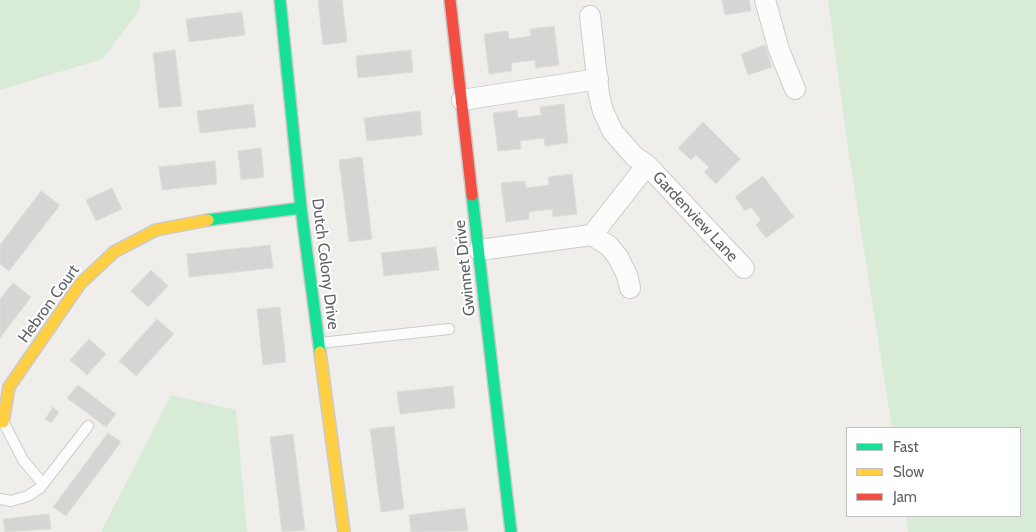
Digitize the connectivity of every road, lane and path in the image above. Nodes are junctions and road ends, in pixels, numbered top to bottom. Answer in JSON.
{"nodes":[{"id":1,"x":280,"y":0,"type":"edge"},
{"id":2,"x":450,"y":0,"type":"edge"},
{"id":3,"x":765,"y":0,"type":"edge"},
{"id":4,"x":590,"y":16,"type":"dead end"},
{"id":5,"x":598,"y":79,"type":"junction"},
{"id":6,"x":794,"y":89,"type":"dead end"},
{"id":7,"x":462,"y":100,"type":"junction"},
{"id":8,"x":647,"y":165,"type":"junction"},
{"id":9,"x":301,"y":208,"type":"junction"},
{"id":10,"x":592,"y":235,"type":"junction"},
{"id":11,"x":479,"y":250,"type":"junction"},
{"id":12,"x":744,"y":268,"type":"dead end"},
{"id":13,"x":630,"y":288,"type":"dead end"},
{"id":14,"x":449,"y":329,"type":"dead end"},
{"id":15,"x":319,"y":343,"type":"junction"},
{"id":16,"x":3,"y":422,"type":"joint"},
{"id":17,"x":88,"y":426,"type":"dead end"},
{"id":18,"x":44,"y":484,"type":"junction"},
{"id":19,"x":0,"y":499,"type":"edge"},
{"id":20,"x":344,"y":532,"type":"edge"},
{"id":21,"x":511,"y":532,"type":"edge"}],
"edges":[{"from":1,"to":9,"type":"street","name":"Dutch Colony Drive"},
{"from":2,"to":7,"type":"street","name":"Gwinnet Drive"},
{"from":3,"to":6,"type":"street"},
{"from":4,"to":5,"type":"street","name":"Gardenview Lane"},
{"from":5,"to":7,"type":"street"},
{"from":5,"to":8,"type":"street","name":"Gardenview Lane"},
{"from":7,"to":11,"type":"street","name":"Gwinnet Drive"},
{"from":8,"to":10,"type":"street","name":"Gardenview Lane"},
{"from":8,"to":12,"type":"street","name":"Gardenview Lane"},
{"from":9,"to":15,"type":"street","name":"Dutch Colony Drive"},
{"from":9,"to":16,"type":"street","name":"Hebron Court"},
{"from":10,"to":11,"type":"street"},
{"from":10,"to":13,"type":"street"},
{"from":11,"to":21,"type":"street","name":"Gwinnet Drive"},
{"from":14,"to":15,"type":"lane"},
{"from":15,"to":20,"type":"street","name":"Dutch Colony Drive"},
{"from":16,"to":18,"type":"lane"},
{"from":17,"to":18,"type":"lane"},
{"from":18,"to":19,"type":"lane"}]}
